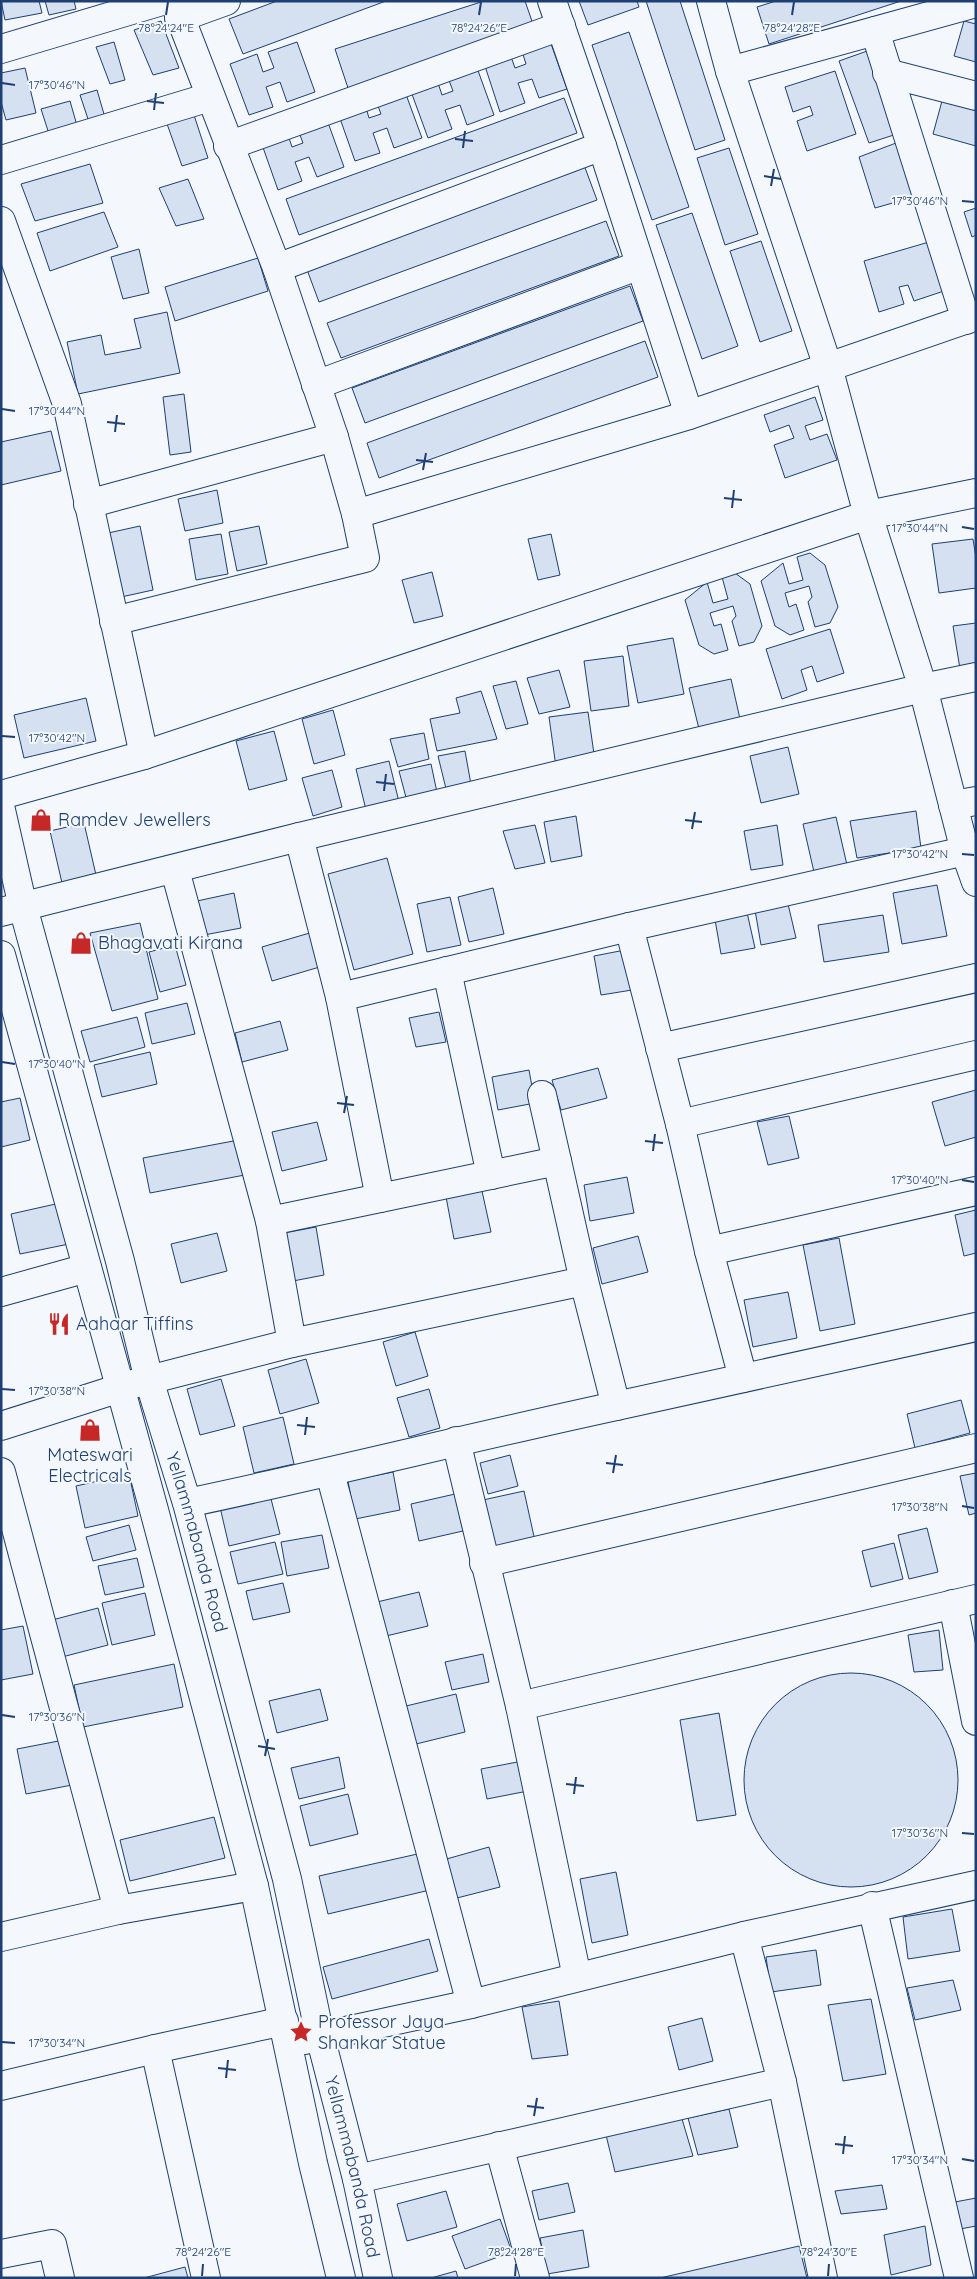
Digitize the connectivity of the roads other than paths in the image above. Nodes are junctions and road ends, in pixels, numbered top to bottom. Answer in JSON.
{"nodes":[{"id":1,"x":226,"y":1,"type":"edge"},
{"id":2,"x":711,"y":1,"type":"edge"},
{"id":3,"x":976,"y":3,"type":"edge"},
{"id":4,"x":172,"y":7,"type":"edge"},
{"id":5,"x":556,"y":13,"type":"edge"},
{"id":6,"x":874,"y":31,"type":"junction"},
{"id":7,"x":1,"y":50,"type":"edge"},
{"id":8,"x":730,"y":71,"type":"junction"},
{"id":9,"x":887,"y":74,"type":"junction"},
{"id":10,"x":976,"y":96,"type":"edge"},
{"id":11,"x":210,"y":97,"type":"junction"},
{"id":12,"x":228,"y":146,"type":"junction"},
{"id":13,"x":602,"y":146,"type":"junction"},
{"id":14,"x":1,"y":160,"type":"edge"},
{"id":15,"x":1,"y":221,"type":"edge"},
{"id":16,"x":640,"y":265,"type":"junction"},
{"id":17,"x":277,"y":268,"type":"junction"},
{"id":18,"x":971,"y":318,"type":"edge"},
{"id":19,"x":828,"y":367,"type":"junction"},
{"id":20,"x":316,"y":385,"type":"junction"},
{"id":21,"x":689,"y":415,"type":"junction"},
{"id":22,"x":334,"y":437,"type":"junction"},
{"id":23,"x":976,"y":493,"type":"edge"},
{"id":24,"x":88,"y":504,"type":"junction"},
{"id":25,"x":356,"y":514,"type":"junction"},
{"id":26,"x":868,"y":515,"type":"junction"},
{"id":27,"x":114,"y":621,"type":"junction"},
{"id":28,"x":976,"y":677,"type":"edge"},
{"id":29,"x":923,"y":688,"type":"junction"},
{"id":30,"x":144,"y":755,"type":"junction"},
{"id":31,"x":1,"y":795,"type":"edge"},
{"id":32,"x":964,"y":803,"type":"edge"},
{"id":33,"x":1,"y":810,"type":"edge"},
{"id":34,"x":299,"y":837,"type":"junction"},
{"id":35,"x":965,"y":852,"type":"junction"},
{"id":36,"x":7,"y":854,"type":"edge"},
{"id":37,"x":175,"y":870,"type":"junction"},
{"id":38,"x":976,"y":882,"type":"edge"},
{"id":39,"x":12,"y":910,"type":"edge"},
{"id":40,"x":629,"y":927,"type":"junction"},
{"id":41,"x":1,"y":955,"type":"edge"},
{"id":42,"x":447,"y":971,"type":"junction"},
{"id":43,"x":976,"y":978,"type":"edge"},
{"id":44,"x":340,"y":998,"type":"junction"},
{"id":45,"x":660,"y":1048,"type":"junction"},
{"id":46,"x":976,"y":1055,"type":"edge"},
{"id":47,"x":542,"y":1095,"type":"dead end"},
{"id":48,"x":680,"y":1124,"type":"junction"},
{"id":49,"x":557,"y":1161,"type":"junction"},
{"id":50,"x":491,"y":1175,"type":"junction"},
{"id":51,"x":976,"y":1191,"type":"edge"},
{"id":52,"x":380,"y":1198,"type":"junction"},
{"id":53,"x":270,"y":1221,"type":"junction"},
{"id":54,"x":709,"y":1251,"type":"junction"},
{"id":55,"x":87,"y":1268,"type":"junction"},
{"id":56,"x":584,"y":1281,"type":"junction"},
{"id":57,"x":1,"y":1292,"type":"edge"},
{"id":58,"x":976,"y":1327,"type":"edge"},
{"id":59,"x":292,"y":1343,"type":"junction"},
{"id":60,"x":743,"y":1378,"type":"junction"},
{"id":61,"x":149,"y":1380,"type":"junction"},
{"id":62,"x":119,"y":1389,"type":"junction"},
{"id":63,"x":616,"y":1406,"type":"junction"},
{"id":64,"x":1,"y":1426,"type":"edge"},
{"id":65,"x":456,"y":1441,"type":"junction"},
{"id":66,"x":976,"y":1448,"type":"edge"},
{"id":67,"x":1,"y":1472,"type":"edge"},
{"id":68,"x":330,"y":1473,"type":"junction"},
{"id":69,"x":186,"y":1503,"type":"junction"},
{"id":70,"x":484,"y":1563,"type":"junction"},
{"id":71,"x":964,"y":1601,"type":"edge"},
{"id":72,"x":520,"y":1706,"type":"junction"},
{"id":73,"x":976,"y":1721,"type":"edge"},
{"id":74,"x":976,"y":1885,"type":"edge"},
{"id":75,"x":254,"y":1886,"type":"junction"},
{"id":76,"x":872,"y":1906,"type":"junction"},
{"id":77,"x":118,"y":1910,"type":"junction"},
{"id":78,"x":744,"y":1936,"type":"junction"},
{"id":79,"x":1,"y":1937,"type":"edge"},
{"id":80,"x":577,"y":1977,"type":"junction"},
{"id":81,"x":471,"y":2004,"type":"junction"},
{"id":82,"x":286,"y":2032,"type":"junction"},
{"id":83,"x":320,"y":2036,"type":"junction"},
{"id":84,"x":155,"y":2049,"type":"junction"},
{"id":85,"x":782,"y":2082,"type":"junction"},
{"id":86,"x":1,"y":2086,"type":"edge"},
{"id":87,"x":499,"y":2146,"type":"junction"},
{"id":88,"x":356,"y":2179,"type":"junction"},
{"id":89,"x":1,"y":2254,"type":"edge"},
{"id":90,"x":60,"y":2278,"type":"edge"},
{"id":91,"x":206,"y":2278,"type":"edge"},
{"id":92,"x":341,"y":2278,"type":"edge"},
{"id":93,"x":378,"y":2278,"type":"edge"},
{"id":94,"x":535,"y":2278,"type":"edge"},
{"id":95,"x":823,"y":2278,"type":"edge"},
{"id":96,"x":959,"y":2278,"type":"edge"}],
"edges":[{"from":1,"to":4,"type":"street"},
{"from":2,"to":8,"type":"street"},
{"from":3,"to":6,"type":"street"},
{"from":4,"to":7,"type":"street"},
{"from":4,"to":11,"type":"street"},
{"from":5,"to":12,"type":"street"},
{"from":5,"to":13,"type":"street"},
{"from":6,"to":8,"type":"street"},
{"from":6,"to":9,"type":"street"},
{"from":8,"to":19,"type":"street"},
{"from":9,"to":10,"type":"street"},
{"from":9,"to":18,"type":"street"},
{"from":11,"to":12,"type":"street"},
{"from":11,"to":14,"type":"street"},
{"from":12,"to":17,"type":"street"},
{"from":13,"to":16,"type":"street"},
{"from":13,"to":17,"type":"street"},
{"from":15,"to":24,"type":"street"},
{"from":16,"to":20,"type":"street"},
{"from":16,"to":21,"type":"street"},
{"from":17,"to":20,"type":"street"},
{"from":18,"to":19,"type":"street"},
{"from":19,"to":21,"type":"street"},
{"from":19,"to":26,"type":"street"},
{"from":20,"to":22,"type":"street"},
{"from":21,"to":25,"type":"street"},
{"from":22,"to":24,"type":"street"},
{"from":22,"to":25,"type":"street"},
{"from":23,"to":26,"type":"street"},
{"from":24,"to":27,"type":"street"},
{"from":25,"to":27,"type":"street"},
{"from":26,"to":29,"type":"street"},
{"from":26,"to":30,"type":"street"},
{"from":27,"to":30,"type":"street"},
{"from":28,"to":29,"type":"street"},
{"from":29,"to":32,"type":"street"},
{"from":29,"to":34,"type":"street"},
{"from":30,"to":31,"type":"street"},
{"from":32,"to":35,"type":"street"},
{"from":33,"to":36,"type":"street","name":"Yellammabanda Road"},
{"from":34,"to":37,"type":"street"},
{"from":34,"to":44,"type":"street"},
{"from":35,"to":38,"type":"street"},
{"from":35,"to":40,"type":"street"},
{"from":36,"to":39,"type":"street","name":"Yellammabanda Road"},
{"from":37,"to":39,"type":"street"},
{"from":37,"to":53,"type":"street"},
{"from":39,"to":61,"type":"street","name":"Yellammabanda Road"},
{"from":40,"to":42,"type":"street"},
{"from":40,"to":45,"type":"street"},
{"from":41,"to":55,"type":"street","name":"Yellammabanda Road"},
{"from":42,"to":44,"type":"street"},
{"from":42,"to":50,"type":"street"},
{"from":43,"to":45,"type":"street"},
{"from":44,"to":52,"type":"street"},
{"from":45,"to":48,"type":"street"},
{"from":46,"to":48,"type":"street"},
{"from":47,"to":49,"type":"street"},
{"from":48,"to":54,"type":"street"},
{"from":49,"to":50,"type":"street"},
{"from":49,"to":56,"type":"street"},
{"from":50,"to":52,"type":"street"},
{"from":51,"to":54,"type":"street"},
{"from":52,"to":53,"type":"street"},
{"from":53,"to":59,"type":"street"},
{"from":54,"to":60,"type":"street"},
{"from":55,"to":57,"type":"street"},
{"from":55,"to":62,"type":"street","name":"Yellammabanda Road"},
{"from":56,"to":59,"type":"street"},
{"from":56,"to":63,"type":"street"},
{"from":58,"to":60,"type":"street"},
{"from":59,"to":61,"type":"street"},
{"from":60,"to":63,"type":"street"},
{"from":61,"to":62,"type":"street"},
{"from":61,"to":69,"type":"street","name":"Yellammabanda Road"},
{"from":62,"to":64,"type":"street"},
{"from":62,"to":75,"type":"street","name":"Yellammabanda Road"},
{"from":63,"to":65,"type":"street"},
{"from":65,"to":68,"type":"street"},
{"from":65,"to":70,"type":"street"},
{"from":66,"to":70,"type":"street"},
{"from":67,"to":77,"type":"street"},
{"from":68,"to":69,"type":"street"},
{"from":68,"to":81,"type":"street"},
{"from":69,"to":83,"type":"street","name":"Yellammabanda Road"},
{"from":70,"to":72,"type":"street"},
{"from":71,"to":72,"type":"street"},
{"from":71,"to":73,"type":"street"},
{"from":72,"to":80,"type":"street"},
{"from":74,"to":76,"type":"street"},
{"from":75,"to":77,"type":"street"},
{"from":75,"to":82,"type":"street","name":"Yellammabanda Road"},
{"from":76,"to":78,"type":"street"},
{"from":76,"to":96,"type":"street"},
{"from":77,"to":79,"type":"street"},
{"from":78,"to":80,"type":"street"},
{"from":78,"to":85,"type":"street"},
{"from":80,"to":81,"type":"street"},
{"from":81,"to":83,"type":"street"},
{"from":82,"to":83,"type":"street"},
{"from":82,"to":84,"type":"street"},
{"from":82,"to":92,"type":"street","name":"Yellammabanda Road"},
{"from":83,"to":88,"type":"street","name":"Yellammabanda Road"},
{"from":84,"to":86,"type":"street"},
{"from":84,"to":91,"type":"street"},
{"from":85,"to":87,"type":"street"},
{"from":85,"to":95,"type":"street"},
{"from":87,"to":88,"type":"street"},
{"from":87,"to":94,"type":"street"},
{"from":88,"to":93,"type":"street","name":"Yellammabanda Road"},
{"from":89,"to":90,"type":"street"}]}
